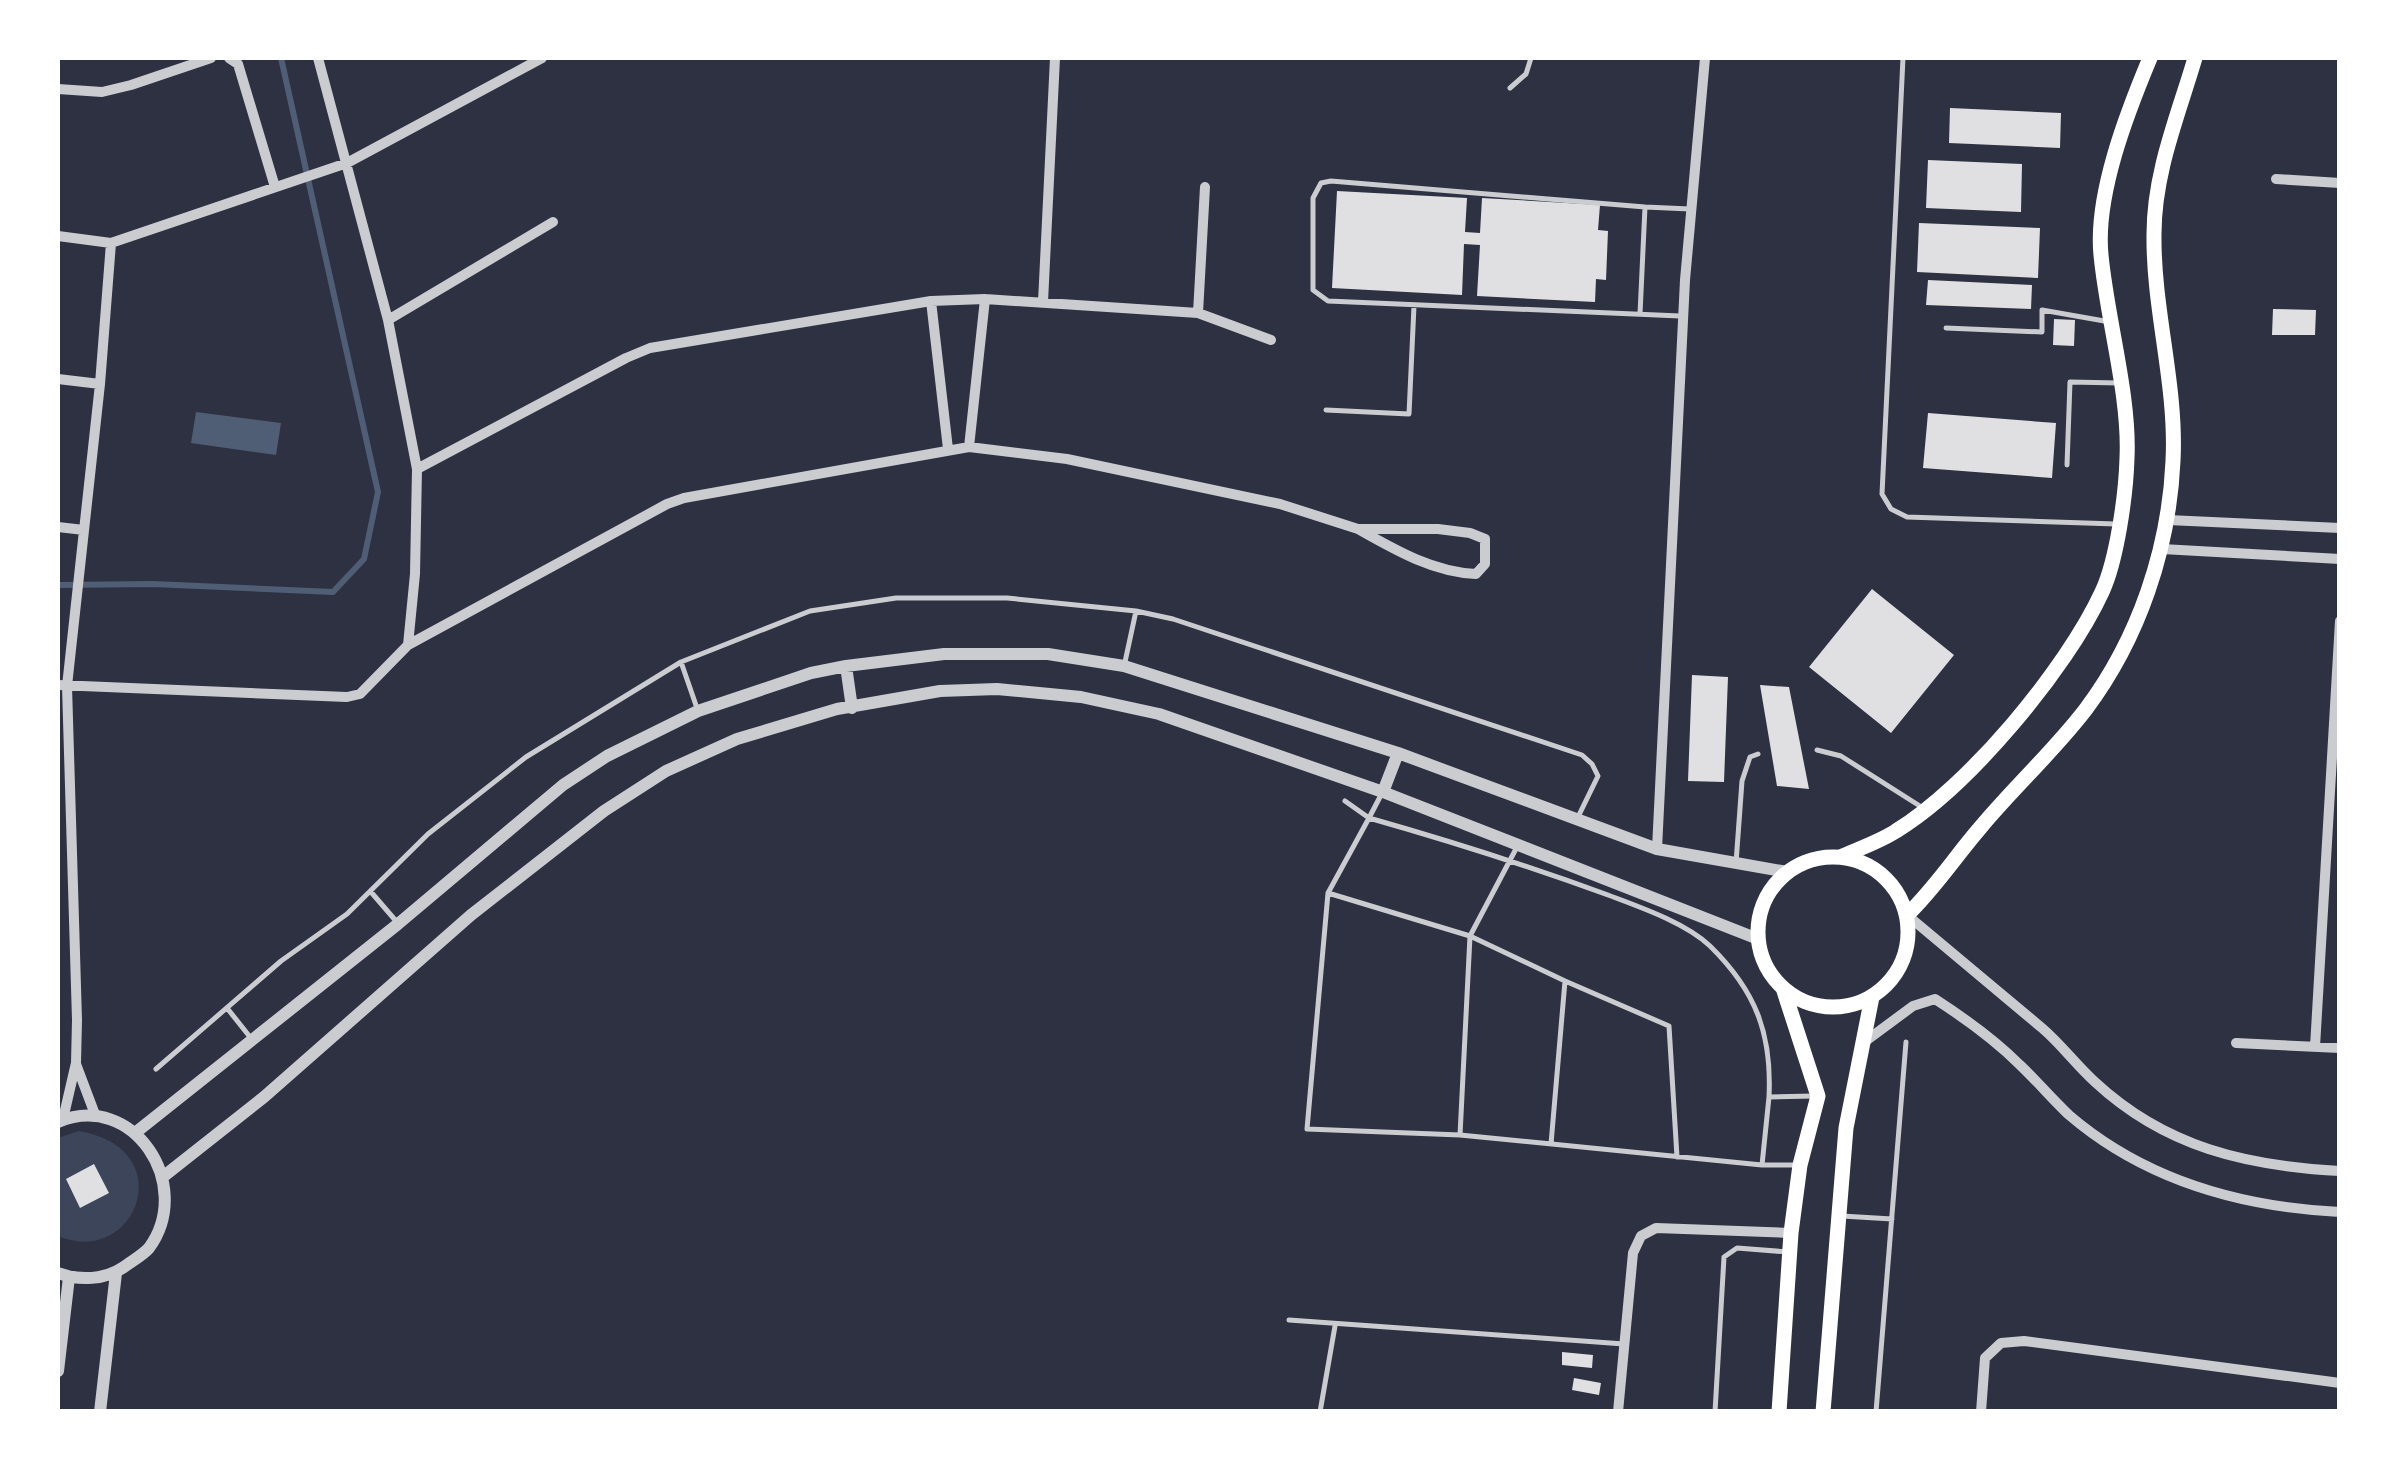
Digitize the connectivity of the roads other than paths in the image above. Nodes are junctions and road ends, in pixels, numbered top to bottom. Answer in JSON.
{"nodes":[{"id":1,"x":210,"y":58,"type":"edge"},
{"id":2,"x":230,"y":58,"type":"edge"},
{"id":3,"x":318,"y":58,"type":"edge"},
{"id":4,"x":542,"y":58,"type":"edge"},
{"id":5,"x":1055,"y":58,"type":"edge"},
{"id":6,"x":1531,"y":58,"type":"edge"},
{"id":7,"x":1705,"y":58,"type":"edge"},
{"id":8,"x":1902,"y":58,"type":"edge"},
{"id":9,"x":2150,"y":58,"type":"edge"},
{"id":10,"x":2196,"y":58,"type":"edge"},
{"id":11,"x":1510,"y":88,"type":"dead end"},
{"id":12,"x":58,"y":89,"type":"edge"},
{"id":13,"x":341,"y":165,"type":"junction"},
{"id":14,"x":2276,"y":179,"type":"dead end"},
{"id":15,"x":2340,"y":182,"type":"edge"},
{"id":16,"x":280,"y":185,"type":"junction"},
{"id":17,"x":1205,"y":186,"type":"dead end"},
{"id":18,"x":1645,"y":207,"type":"junction"},
{"id":19,"x":1691,"y":210,"type":"junction"},
{"id":20,"x":553,"y":222,"type":"dead end"},
{"id":21,"x":58,"y":236,"type":"edge"},
{"id":22,"x":111,"y":243,"type":"junction"},
{"id":23,"x":985,"y":300,"type":"junction"},
{"id":24,"x":931,"y":301,"type":"junction"},
{"id":25,"x":1044,"y":302,"type":"junction"},
{"id":26,"x":1414,"y":306,"type":"junction"},
{"id":27,"x":1198,"y":313,"type":"junction"},
{"id":28,"x":1640,"y":314,"type":"junction"},
{"id":29,"x":1683,"y":316,"type":"junction"},
{"id":30,"x":388,"y":320,"type":"junction"},
{"id":31,"x":2110,"y":322,"type":"junction"},
{"id":32,"x":1946,"y":328,"type":"dead end"},
{"id":33,"x":1271,"y":340,"type":"dead end"},
{"id":34,"x":58,"y":380,"type":"edge"},
{"id":35,"x":100,"y":384,"type":"junction"},
{"id":36,"x":2120,"y":384,"type":"junction"},
{"id":37,"x":1326,"y":410,"type":"dead end"},
{"id":38,"x":968,"y":447,"type":"junction"},
{"id":39,"x":948,"y":449,"type":"junction"},
{"id":40,"x":2067,"y":464,"type":"dead end"},
{"id":41,"x":416,"y":469,"type":"junction"},
{"id":42,"x":2168,"y":520,"type":"junction"},
{"id":43,"x":2119,"y":524,"type":"junction"},
{"id":44,"x":58,"y":527,"type":"edge"},
{"id":45,"x":2340,"y":528,"type":"edge"},
{"id":46,"x":1358,"y":529,"type":"junction"},
{"id":47,"x":84,"y":530,"type":"junction"},
{"id":48,"x":2162,"y":549,"type":"junction"},
{"id":49,"x":2340,"y":559,"type":"edge"},
{"id":50,"x":1136,"y":612,"type":"junction"},
{"id":51,"x":2340,"y":621,"type":"edge"},
{"id":52,"x":408,"y":645,"type":"junction"},
{"id":53,"x":681,"y":662,"type":"junction"},
{"id":54,"x":846,"y":666,"type":"junction"},
{"id":55,"x":1124,"y":666,"type":"junction"},
{"id":56,"x":62,"y":686,"type":"edge"},
{"id":57,"x":852,"y":708,"type":"junction"},
{"id":58,"x":698,"y":712,"type":"junction"},
{"id":59,"x":2336,"y":729,"type":"edge"},
{"id":60,"x":1818,"y":750,"type":"dead end"},
{"id":61,"x":1398,"y":753,"type":"junction"},
{"id":62,"x":1758,"y":754,"type":"dead end"},
{"id":63,"x":1383,"y":792,"type":"junction"},
{"id":64,"x":1346,"y":801,"type":"dead end"},
{"id":65,"x":1925,"y":810,"type":"junction"},
{"id":66,"x":1369,"y":818,"type":"junction"},
{"id":67,"x":1578,"y":818,"type":"junction"},
{"id":68,"x":1518,"y":845,"type":"junction"},
{"id":69,"x":1657,"y":849,"type":"junction"},
{"id":70,"x":1840,"y":857,"type":"junction"},
{"id":71,"x":1512,"y":859,"type":"junction"},
{"id":72,"x":1736,"y":865,"type":"junction"},
{"id":73,"x":1787,"y":872,"type":"junction"},
{"id":74,"x":370,"y":891,"type":"junction"},
{"id":75,"x":1328,"y":893,"type":"junction"},
{"id":76,"x":1907,"y":916,"type":"junction"},
{"id":77,"x":398,"y":924,"type":"junction"},
{"id":78,"x":1470,"y":936,"type":"junction"},
{"id":79,"x":1758,"y":939,"type":"junction"},
{"id":80,"x":1564,"y":981,"type":"junction"},
{"id":81,"x":1783,"y":988,"type":"junction"},
{"id":82,"x":1872,"y":997,"type":"junction"},
{"id":83,"x":227,"y":1008,"type":"junction"},
{"id":84,"x":252,"y":1040,"type":"junction"},
{"id":85,"x":1863,"y":1042,"type":"junction"},
{"id":86,"x":1906,"y":1042,"type":"dead end"},
{"id":87,"x":2236,"y":1044,"type":"dead end"},
{"id":88,"x":2315,"y":1046,"type":"junction"},
{"id":89,"x":2340,"y":1048,"type":"edge"},
{"id":90,"x":76,"y":1063,"type":"junction"},
{"id":91,"x":156,"y":1069,"type":"dead end"},
{"id":92,"x":1818,"y":1096,"type":"junction"},
{"id":93,"x":1769,"y":1097,"type":"junction"},
{"id":94,"x":96,"y":1117,"type":"junction"},
{"id":95,"x":60,"y":1120,"type":"edge"},
{"id":96,"x":135,"y":1133,"type":"junction"},
{"id":97,"x":1460,"y":1134,"type":"junction"},
{"id":98,"x":1551,"y":1146,"type":"junction"},
{"id":99,"x":1677,"y":1158,"type":"junction"},
{"id":100,"x":1762,"y":1165,"type":"junction"},
{"id":101,"x":1800,"y":1165,"type":"junction"},
{"id":102,"x":2340,"y":1171,"type":"edge"},
{"id":103,"x":164,"y":1176,"type":"junction"},
{"id":104,"x":2340,"y":1212,"type":"edge"},
{"id":105,"x":1838,"y":1216,"type":"junction"},
{"id":106,"x":1892,"y":1219,"type":"junction"},
{"id":107,"x":1791,"y":1234,"type":"junction"},
{"id":108,"x":1790,"y":1253,"type":"junction"},
{"id":109,"x":116,"y":1273,"type":"junction"},
{"id":110,"x":63,"y":1275,"type":"edge"},
{"id":111,"x":1289,"y":1320,"type":"dead end"},
{"id":112,"x":1335,"y":1326,"type":"junction"},
{"id":113,"x":1624,"y":1344,"type":"junction"},
{"id":114,"x":58,"y":1371,"type":"edge"},
{"id":115,"x":2340,"y":1383,"type":"edge"},
{"id":116,"x":100,"y":1412,"type":"edge"},
{"id":117,"x":1320,"y":1412,"type":"edge"},
{"id":118,"x":1618,"y":1412,"type":"edge"},
{"id":119,"x":1715,"y":1412,"type":"edge"},
{"id":120,"x":1779,"y":1412,"type":"edge"},
{"id":121,"x":1824,"y":1412,"type":"edge"},
{"id":122,"x":1876,"y":1412,"type":"edge"},
{"id":123,"x":1981,"y":1412,"type":"edge"}],
"edges":[{"from":1,"to":12,"type":"street"},
{"from":2,"to":16,"type":"street"},
{"from":3,"to":13,"type":"street"},
{"from":4,"to":13,"type":"street"},
{"from":5,"to":25,"type":"street"},
{"from":6,"to":11,"type":"lane"},
{"from":7,"to":19,"type":"street"},
{"from":8,"to":43,"type":"lane"},
{"from":9,"to":31,"type":"main road"},
{"from":10,"to":42,"type":"main road"},
{"from":13,"to":16,"type":"street"},
{"from":13,"to":30,"type":"street"},
{"from":14,"to":15,"type":"street"},
{"from":16,"to":22,"type":"street"},
{"from":17,"to":27,"type":"street"},
{"from":18,"to":19,"type":"lane"},
{"from":18,"to":26,"type":"lane"},
{"from":18,"to":28,"type":"lane"},
{"from":19,"to":29,"type":"street"},
{"from":20,"to":30,"type":"street"},
{"from":21,"to":22,"type":"street"},
{"from":22,"to":35,"type":"street"},
{"from":23,"to":24,"type":"street"},
{"from":23,"to":25,"type":"street"},
{"from":23,"to":38,"type":"street"},
{"from":24,"to":39,"type":"street"},
{"from":24,"to":41,"type":"street"},
{"from":25,"to":27,"type":"street"},
{"from":26,"to":28,"type":"lane"},
{"from":26,"to":37,"type":"lane"},
{"from":27,"to":33,"type":"street"},
{"from":28,"to":29,"type":"lane"},
{"from":29,"to":69,"type":"street"},
{"from":30,"to":41,"type":"street"},
{"from":31,"to":32,"type":"lane"},
{"from":31,"to":36,"type":"main road"},
{"from":34,"to":35,"type":"street"},
{"from":35,"to":47,"type":"street"},
{"from":36,"to":40,"type":"lane"},
{"from":36,"to":43,"type":"main road"},
{"from":38,"to":39,"type":"street"},
{"from":38,"to":46,"type":"street"},
{"from":39,"to":52,"type":"street"},
{"from":41,"to":52,"type":"street"},
{"from":42,"to":45,"type":"street"},
{"from":42,"to":48,"type":"main road"},
{"from":43,"to":65,"type":"main road"},
{"from":44,"to":47,"type":"street"},
{"from":46,"to":46,"type":"street"},
{"from":47,"to":56,"type":"street"},
{"from":48,"to":49,"type":"street"},
{"from":48,"to":76,"type":"main road"},
{"from":50,"to":53,"type":"lane"},
{"from":50,"to":55,"type":"lane"},
{"from":50,"to":67,"type":"lane"},
{"from":51,"to":59,"type":"street"},
{"from":52,"to":56,"type":"street"},
{"from":53,"to":58,"type":"lane"},
{"from":53,"to":74,"type":"lane"},
{"from":54,"to":55,"type":"street"},
{"from":54,"to":57,"type":"street"},
{"from":54,"to":58,"type":"street"},
{"from":55,"to":61,"type":"street"},
{"from":56,"to":90,"type":"street"},
{"from":57,"to":63,"type":"street"},
{"from":57,"to":103,"type":"street"},
{"from":58,"to":77,"type":"street"},
{"from":59,"to":88,"type":"street"},
{"from":60,"to":65,"type":"lane"},
{"from":61,"to":63,"type":"street"},
{"from":61,"to":67,"type":"street"},
{"from":62,"to":72,"type":"lane"},
{"from":63,"to":66,"type":"lane"},
{"from":63,"to":68,"type":"street"},
{"from":64,"to":66,"type":"lane"},
{"from":65,"to":70,"type":"main road"},
{"from":66,"to":71,"type":"lane"},
{"from":66,"to":75,"type":"lane"},
{"from":67,"to":69,"type":"street"},
{"from":68,"to":71,"type":"lane"},
{"from":68,"to":79,"type":"street"},
{"from":69,"to":72,"type":"street"},
{"from":70,"to":73,"type":"main road"},
{"from":70,"to":76,"type":"main road"},
{"from":71,"to":78,"type":"lane"},
{"from":71,"to":93,"type":"lane"},
{"from":72,"to":73,"type":"street"},
{"from":73,"to":79,"type":"main road"},
{"from":74,"to":77,"type":"lane"},
{"from":74,"to":83,"type":"lane"},
{"from":75,"to":78,"type":"lane"},
{"from":75,"to":97,"type":"lane"},
{"from":76,"to":82,"type":"main road"},
{"from":76,"to":102,"type":"street"},
{"from":77,"to":84,"type":"street"},
{"from":78,"to":80,"type":"lane"},
{"from":78,"to":97,"type":"lane"},
{"from":79,"to":81,"type":"main road"},
{"from":80,"to":98,"type":"lane"},
{"from":80,"to":99,"type":"lane"},
{"from":81,"to":82,"type":"main road"},
{"from":81,"to":92,"type":"main road"},
{"from":82,"to":85,"type":"main road"},
{"from":83,"to":84,"type":"lane"},
{"from":83,"to":91,"type":"lane"},
{"from":84,"to":96,"type":"street"},
{"from":85,"to":104,"type":"street"},
{"from":85,"to":105,"type":"main road"},
{"from":86,"to":106,"type":"lane"},
{"from":87,"to":88,"type":"street"},
{"from":88,"to":89,"type":"street"},
{"from":90,"to":94,"type":"street"},
{"from":90,"to":95,"type":"street"},
{"from":92,"to":93,"type":"lane"},
{"from":92,"to":101,"type":"main road"},
{"from":93,"to":100,"type":"lane"},
{"from":94,"to":95,"type":"street"},
{"from":94,"to":96,"type":"street"},
{"from":96,"to":103,"type":"street"},
{"from":97,"to":98,"type":"lane"},
{"from":98,"to":99,"type":"lane"},
{"from":99,"to":100,"type":"lane"},
{"from":100,"to":101,"type":"lane"},
{"from":101,"to":107,"type":"main road"},
{"from":103,"to":109,"type":"street"},
{"from":105,"to":106,"type":"lane"},
{"from":105,"to":121,"type":"main road"},
{"from":106,"to":122,"type":"lane"},
{"from":107,"to":108,"type":"main road"},
{"from":107,"to":113,"type":"street"},
{"from":108,"to":119,"type":"lane"},
{"from":108,"to":120,"type":"main road"},
{"from":109,"to":110,"type":"street"},
{"from":109,"to":116,"type":"street"},
{"from":110,"to":114,"type":"street"},
{"from":111,"to":112,"type":"lane"},
{"from":112,"to":113,"type":"lane"},
{"from":112,"to":117,"type":"lane"},
{"from":113,"to":118,"type":"street"},
{"from":115,"to":123,"type":"street"}]}
